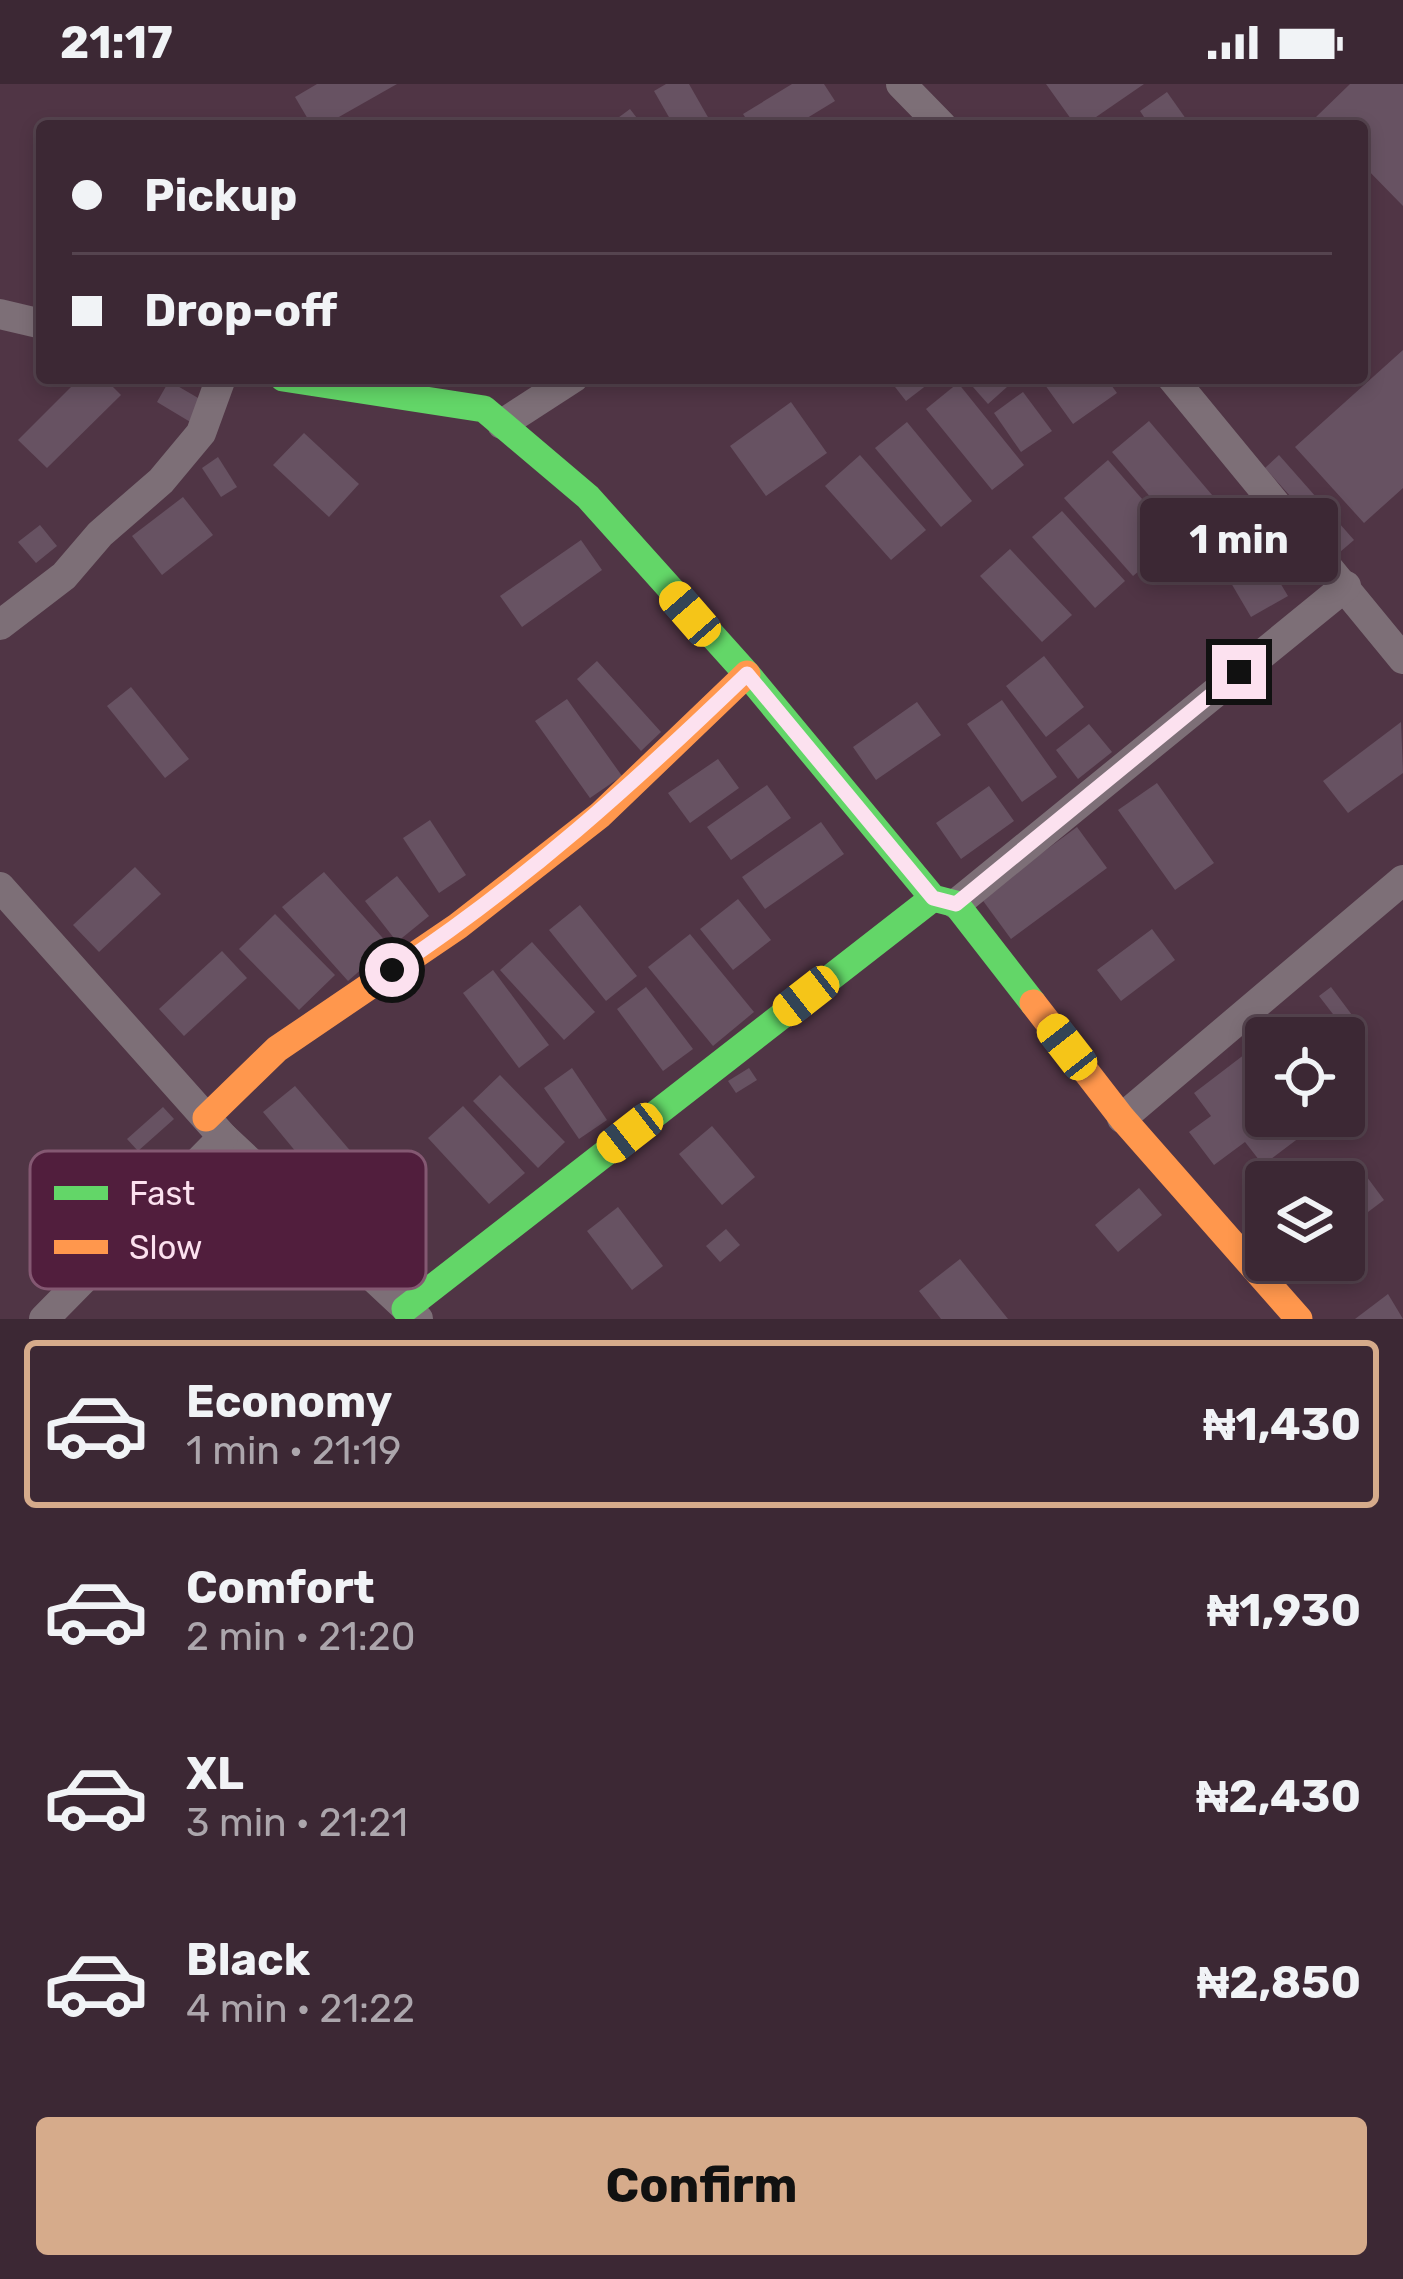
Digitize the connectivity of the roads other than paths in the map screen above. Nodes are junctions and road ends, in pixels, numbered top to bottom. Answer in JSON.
{"nodes":[{"id":1,"x":901,"y":84,"type":"edge"},
{"id":2,"x":936,"y":120,"type":"edge"},
{"id":3,"x":0,"y":314,"type":"edge"},
{"id":4,"x":36,"y":323,"type":"edge"},
{"id":5,"x":219,"y":384,"type":"edge"},
{"id":6,"x":322,"y":384,"type":"edge"},
{"id":7,"x":564,"y":384,"type":"edge"},
{"id":8,"x":1177,"y":384,"type":"edge"},
{"id":9,"x":502,"y":424,"type":"junction"},
{"id":10,"x":1346,"y":586,"type":"junction"},
{"id":11,"x":0,"y":625,"type":"edge"},
{"id":12,"x":1403,"y":659,"type":"edge"},
{"id":13,"x":747,"y":674,"type":"junction"},
{"id":14,"x":1403,"y":880,"type":"edge"},
{"id":15,"x":0,"y":887,"type":"edge"},
{"id":16,"x":944,"y":901,"type":"junction"},
{"id":17,"x":1122,"y":1118,"type":"junction"},
{"id":18,"x":214,"y":1128,"type":"junction"},
{"id":19,"x":194,"y":1151,"type":"edge"},
{"id":20,"x":238,"y":1151,"type":"edge"},
{"id":21,"x":71,"y":1289,"type":"edge"},
{"id":22,"x":385,"y":1289,"type":"edge"},
{"id":23,"x":411,"y":1314,"type":"edge"},
{"id":24,"x":44,"y":1319,"type":"edge"},
{"id":25,"x":1299,"y":1319,"type":"edge"}],
"edges":[{"from":1,"to":2,"type":"street"},
{"from":3,"to":4,"type":"street"},
{"from":5,"to":11,"type":"street"},
{"from":6,"to":9,"type":"street"},
{"from":7,"to":9,"type":"street"},
{"from":8,"to":10,"type":"street"},
{"from":9,"to":13,"type":"street"},
{"from":10,"to":12,"type":"street"},
{"from":10,"to":16,"type":"street"},
{"from":13,"to":16,"type":"street"},
{"from":13,"to":18,"type":"street"},
{"from":14,"to":17,"type":"street"},
{"from":15,"to":18,"type":"street"},
{"from":16,"to":17,"type":"street"},
{"from":16,"to":23,"type":"street"},
{"from":17,"to":25,"type":"street"},
{"from":18,"to":19,"type":"street"},
{"from":18,"to":20,"type":"street"},
{"from":21,"to":24,"type":"street"},
{"from":22,"to":23,"type":"street"}]}
